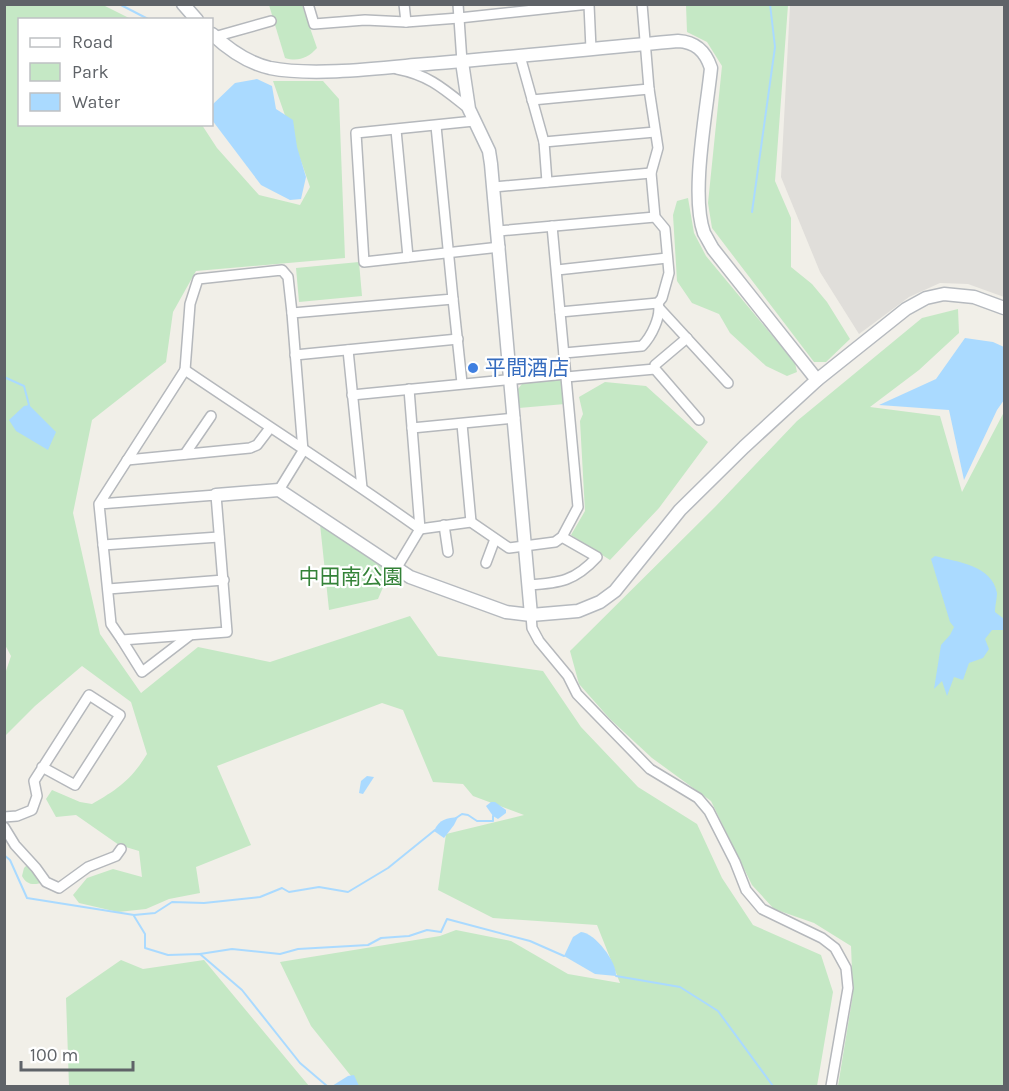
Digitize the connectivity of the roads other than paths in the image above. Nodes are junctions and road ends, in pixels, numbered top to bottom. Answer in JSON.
{"nodes":[{"id":1,"x":183,"y":4,"type":"edge"},
{"id":2,"x":308,"y":4,"type":"edge"},
{"id":3,"x":404,"y":4,"type":"edge"},
{"id":4,"x":458,"y":4,"type":"edge"},
{"id":5,"x":642,"y":4,"type":"edge"},
{"id":6,"x":589,"y":5,"type":"edge"},
{"id":7,"x":195,"y":18,"type":"edge"},
{"id":8,"x":459,"y":18,"type":"junction"},
{"id":9,"x":271,"y":21,"type":"dead end"},
{"id":10,"x":406,"y":22,"type":"junction"},
{"id":11,"x":213,"y":35,"type":"edge"},
{"id":12,"x":645,"y":44,"type":"junction"},
{"id":13,"x":591,"y":49,"type":"junction"},
{"id":14,"x":520,"y":56,"type":"junction"},
{"id":15,"x":462,"y":62,"type":"junction"},
{"id":16,"x":388,"y":67,"type":"junction"},
{"id":17,"x":649,"y":89,"type":"junction"},
{"id":18,"x":532,"y":100,"type":"junction"},
{"id":19,"x":469,"y":109,"type":"junction"},
{"id":20,"x":474,"y":121,"type":"junction"},
{"id":21,"x":436,"y":126,"type":"junction"},
{"id":22,"x":396,"y":130,"type":"junction"},
{"id":23,"x":655,"y":132,"type":"junction"},
{"id":24,"x":544,"y":142,"type":"junction"},
{"id":25,"x":651,"y":173,"type":"junction"},
{"id":26,"x":547,"y":182,"type":"junction"},
{"id":27,"x":494,"y":187,"type":"junction"},
{"id":28,"x":655,"y":217,"type":"junction"},
{"id":29,"x":552,"y":226,"type":"junction"},
{"id":30,"x":498,"y":231,"type":"junction"},
{"id":31,"x":500,"y":247,"type":"junction"},
{"id":32,"x":449,"y":253,"type":"junction"},
{"id":33,"x":408,"y":257,"type":"junction"},
{"id":34,"x":667,"y":258,"type":"junction"},
{"id":35,"x":557,"y":270,"type":"junction"},
{"id":36,"x":453,"y":298,"type":"junction"},
{"id":37,"x":659,"y":306,"type":"junction"},
{"id":38,"x":1005,"y":308,"type":"edge"},
{"id":39,"x":560,"y":312,"type":"junction"},
{"id":40,"x":292,"y":313,"type":"junction"},
{"id":41,"x":687,"y":338,"type":"junction"},
{"id":42,"x":458,"y":339,"type":"junction"},
{"id":43,"x":348,"y":350,"type":"junction"},
{"id":44,"x":564,"y":353,"type":"junction"},
{"id":45,"x":295,"y":355,"type":"junction"},
{"id":46,"x":655,"y":369,"type":"junction"},
{"id":47,"x":185,"y":370,"type":"junction"},
{"id":48,"x":566,"y":375,"type":"junction"},
{"id":49,"x":511,"y":378,"type":"junction"},
{"id":50,"x":817,"y":380,"type":"junction"},
{"id":51,"x":462,"y":383,"type":"junction"},
{"id":52,"x":728,"y":383,"type":"dead end"},
{"id":53,"x":409,"y":389,"type":"junction"},
{"id":54,"x":352,"y":395,"type":"junction"},
{"id":55,"x":211,"y":416,"type":"dead end"},
{"id":56,"x":515,"y":418,"type":"junction"},
{"id":57,"x":699,"y":420,"type":"dead end"},
{"id":58,"x":462,"y":424,"type":"junction"},
{"id":59,"x":270,"y":428,"type":"junction"},
{"id":60,"x":412,"y":428,"type":"junction"},
{"id":61,"x":303,"y":451,"type":"junction"},
{"id":62,"x":185,"y":454,"type":"junction"},
{"id":63,"x":127,"y":460,"type":"junction"},
{"id":64,"x":362,"y":488,"type":"junction"},
{"id":65,"x":279,"y":490,"type":"junction"},
{"id":66,"x":216,"y":495,"type":"junction"},
{"id":67,"x":99,"y":504,"type":"junction"},
{"id":68,"x":471,"y":522,"type":"junction"},
{"id":69,"x":444,"y":525,"type":"junction"},
{"id":70,"x":420,"y":529,"type":"junction"},
{"id":71,"x":219,"y":537,"type":"junction"},
{"id":72,"x":562,"y":537,"type":"junction"},
{"id":73,"x":495,"y":539,"type":"junction"},
{"id":74,"x":103,"y":544,"type":"junction"},
{"id":75,"x":526,"y":546,"type":"junction"},
{"id":76,"x":448,"y":552,"type":"dead end"},
{"id":77,"x":486,"y":563,"type":"dead end"},
{"id":78,"x":396,"y":569,"type":"junction"},
{"id":79,"x":224,"y":580,"type":"junction"},
{"id":80,"x":529,"y":585,"type":"junction"},
{"id":81,"x":108,"y":590,"type":"junction"},
{"id":82,"x":531,"y":615,"type":"junction"},
{"id":83,"x":190,"y":635,"type":"junction"},
{"id":84,"x":122,"y":640,"type":"junction"},
{"id":85,"x":42,"y":767,"type":"junction"},
{"id":86,"x":4,"y":816,"type":"edge"},
{"id":87,"x":4,"y":827,"type":"edge"},
{"id":88,"x":121,"y":849,"type":"dead end"},
{"id":89,"x":831,"y":1086,"type":"edge"}],
"edges":[{"from":1,"to":7,"type":"street"},
{"from":2,"to":10,"type":"street"},
{"from":3,"to":10,"type":"street"},
{"from":4,"to":8,"type":"street"},
{"from":5,"to":12,"type":"street"},
{"from":6,"to":8,"type":"street"},
{"from":6,"to":13,"type":"street"},
{"from":8,"to":10,"type":"street"},
{"from":8,"to":15,"type":"street"},
{"from":9,"to":11,"type":"street"},
{"from":11,"to":16,"type":"street"},
{"from":12,"to":13,"type":"street"},
{"from":12,"to":17,"type":"street"},
{"from":12,"to":50,"type":"street"},
{"from":13,"to":14,"type":"street"},
{"from":14,"to":15,"type":"street"},
{"from":14,"to":18,"type":"street"},
{"from":15,"to":16,"type":"street"},
{"from":15,"to":19,"type":"street"},
{"from":16,"to":19,"type":"street"},
{"from":17,"to":18,"type":"street"},
{"from":17,"to":23,"type":"street"},
{"from":18,"to":24,"type":"street"},
{"from":19,"to":20,"type":"street"},
{"from":20,"to":21,"type":"street"},
{"from":20,"to":27,"type":"street"},
{"from":21,"to":22,"type":"street"},
{"from":21,"to":32,"type":"street"},
{"from":22,"to":33,"type":"street"},
{"from":22,"to":33,"type":"street"},
{"from":23,"to":24,"type":"street"},
{"from":23,"to":25,"type":"street"},
{"from":24,"to":26,"type":"street"},
{"from":25,"to":26,"type":"street"},
{"from":25,"to":28,"type":"street"},
{"from":26,"to":27,"type":"street"},
{"from":27,"to":30,"type":"street"},
{"from":28,"to":29,"type":"street"},
{"from":28,"to":34,"type":"street"},
{"from":29,"to":30,"type":"street"},
{"from":29,"to":35,"type":"street"},
{"from":30,"to":31,"type":"street"},
{"from":31,"to":32,"type":"street"},
{"from":31,"to":49,"type":"street"},
{"from":32,"to":33,"type":"street"},
{"from":32,"to":36,"type":"street"},
{"from":34,"to":35,"type":"street"},
{"from":34,"to":37,"type":"street"},
{"from":35,"to":39,"type":"street"},
{"from":36,"to":40,"type":"street"},
{"from":36,"to":42,"type":"street"},
{"from":37,"to":39,"type":"street"},
{"from":37,"to":41,"type":"street"},
{"from":37,"to":44,"type":"street"},
{"from":38,"to":50,"type":"street"},
{"from":39,"to":44,"type":"street"},
{"from":40,"to":45,"type":"street"},
{"from":40,"to":47,"type":"street"},
{"from":41,"to":46,"type":"street"},
{"from":41,"to":52,"type":"street"},
{"from":42,"to":43,"type":"street"},
{"from":42,"to":51,"type":"street"},
{"from":43,"to":45,"type":"street"},
{"from":43,"to":54,"type":"street"},
{"from":44,"to":48,"type":"street"},
{"from":45,"to":61,"type":"street"},
{"from":46,"to":48,"type":"street"},
{"from":46,"to":57,"type":"street"},
{"from":47,"to":59,"type":"street"},
{"from":47,"to":63,"type":"street"},
{"from":48,"to":49,"type":"street"},
{"from":48,"to":72,"type":"street"},
{"from":49,"to":51,"type":"street"},
{"from":49,"to":56,"type":"street"},
{"from":50,"to":82,"type":"street"},
{"from":51,"to":53,"type":"street"},
{"from":53,"to":54,"type":"street"},
{"from":53,"to":60,"type":"street"},
{"from":54,"to":64,"type":"street"},
{"from":55,"to":62,"type":"street"},
{"from":56,"to":58,"type":"street"},
{"from":56,"to":75,"type":"street"},
{"from":58,"to":60,"type":"street"},
{"from":58,"to":68,"type":"street"},
{"from":59,"to":61,"type":"street"},
{"from":59,"to":62,"type":"street"},
{"from":60,"to":70,"type":"street"},
{"from":61,"to":64,"type":"street"},
{"from":61,"to":65,"type":"street"},
{"from":62,"to":63,"type":"street"},
{"from":63,"to":67,"type":"street"},
{"from":64,"to":70,"type":"street"},
{"from":65,"to":66,"type":"street"},
{"from":65,"to":78,"type":"street"},
{"from":66,"to":67,"type":"street"},
{"from":66,"to":71,"type":"street"},
{"from":67,"to":74,"type":"street"},
{"from":68,"to":69,"type":"street"},
{"from":68,"to":73,"type":"street"},
{"from":69,"to":70,"type":"street"},
{"from":69,"to":76,"type":"street"},
{"from":70,"to":78,"type":"street"},
{"from":71,"to":74,"type":"street"},
{"from":71,"to":79,"type":"street"},
{"from":72,"to":75,"type":"street"},
{"from":72,"to":80,"type":"street"},
{"from":73,"to":75,"type":"street"},
{"from":73,"to":77,"type":"street"},
{"from":74,"to":81,"type":"street"},
{"from":75,"to":80,"type":"street"},
{"from":78,"to":82,"type":"street"},
{"from":79,"to":81,"type":"street"},
{"from":79,"to":83,"type":"street"},
{"from":80,"to":82,"type":"street"},
{"from":81,"to":84,"type":"street"},
{"from":82,"to":89,"type":"street"},
{"from":83,"to":84,"type":"street"},
{"from":83,"to":84,"type":"street"},
{"from":85,"to":85,"type":"street"},
{"from":85,"to":86,"type":"street"},
{"from":87,"to":88,"type":"street"}]}
